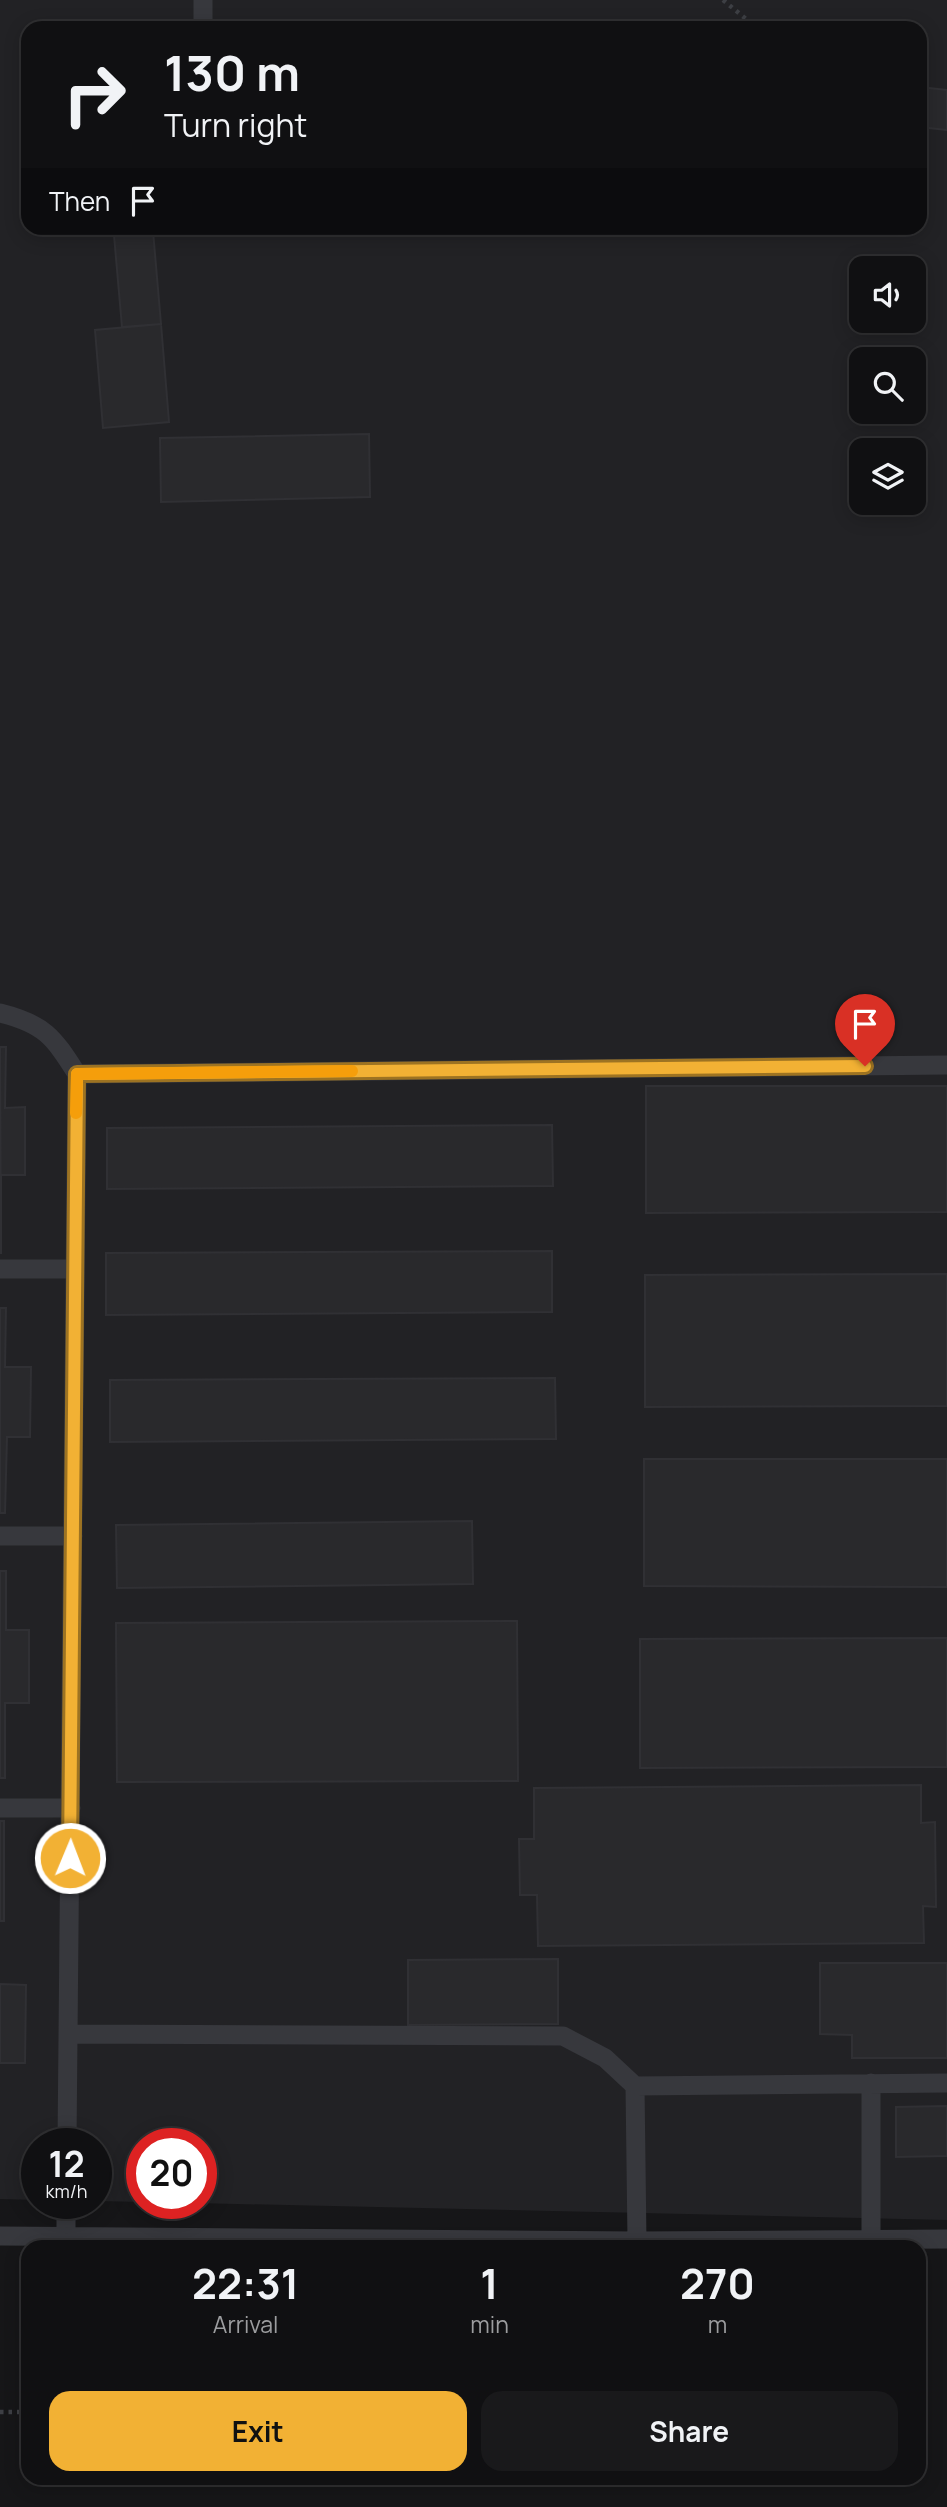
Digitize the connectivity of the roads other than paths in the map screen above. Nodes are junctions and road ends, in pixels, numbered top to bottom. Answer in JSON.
{"nodes":[{"id":1,"x":203,"y":0,"type":"edge"},
{"id":2,"x":203,"y":21,"type":"edge"},
{"id":3,"x":0,"y":1013,"type":"edge"},
{"id":4,"x":947,"y":1065,"type":"edge"},
{"id":5,"x":77,"y":1074,"type":"junction"},
{"id":6,"x":0,"y":1269,"type":"edge"},
{"id":7,"x":75,"y":1269,"type":"junction"},
{"id":8,"x":73,"y":1535,"type":"junction"},
{"id":9,"x":0,"y":1536,"type":"edge"},
{"id":10,"x":0,"y":1808,"type":"edge"},
{"id":11,"x":71,"y":1808,"type":"junction"},
{"id":12,"x":68,"y":2034,"type":"junction"},
{"id":13,"x":871,"y":2083,"type":"junction"},
{"id":14,"x":947,"y":2083,"type":"edge"},
{"id":15,"x":635,"y":2086,"type":"junction"},
{"id":16,"x":67,"y":2128,"type":"edge"},
{"id":17,"x":66,"y":2219,"type":"edge"},
{"id":18,"x":66,"y":2235,"type":"junction"},
{"id":19,"x":0,"y":2236,"type":"edge"},
{"id":20,"x":871,"y":2239,"type":"junction"},
{"id":21,"x":947,"y":2239,"type":"edge"},
{"id":22,"x":542,"y":2240,"type":"edge"},
{"id":23,"x":637,"y":2240,"type":"edge"},
{"id":24,"x":754,"y":2240,"type":"edge"}],
"edges":[{"from":1,"to":2,"type":"lane"},
{"from":3,"to":5,"type":"lane"},
{"from":4,"to":5,"type":"lane"},
{"from":5,"to":7,"type":"lane"},
{"from":6,"to":7,"type":"lane"},
{"from":7,"to":8,"type":"lane"},
{"from":8,"to":9,"type":"lane"},
{"from":8,"to":11,"type":"lane"},
{"from":10,"to":11,"type":"lane"},
{"from":11,"to":12,"type":"lane"},
{"from":12,"to":15,"type":"lane"},
{"from":12,"to":16,"type":"lane"},
{"from":13,"to":14,"type":"lane"},
{"from":13,"to":15,"type":"lane"},
{"from":13,"to":20,"type":"lane"},
{"from":15,"to":23,"type":"lane"},
{"from":17,"to":18,"type":"lane"},
{"from":18,"to":19,"type":"lane"},
{"from":18,"to":22,"type":"lane"},
{"from":20,"to":21,"type":"lane"},
{"from":20,"to":24,"type":"lane"}]}
